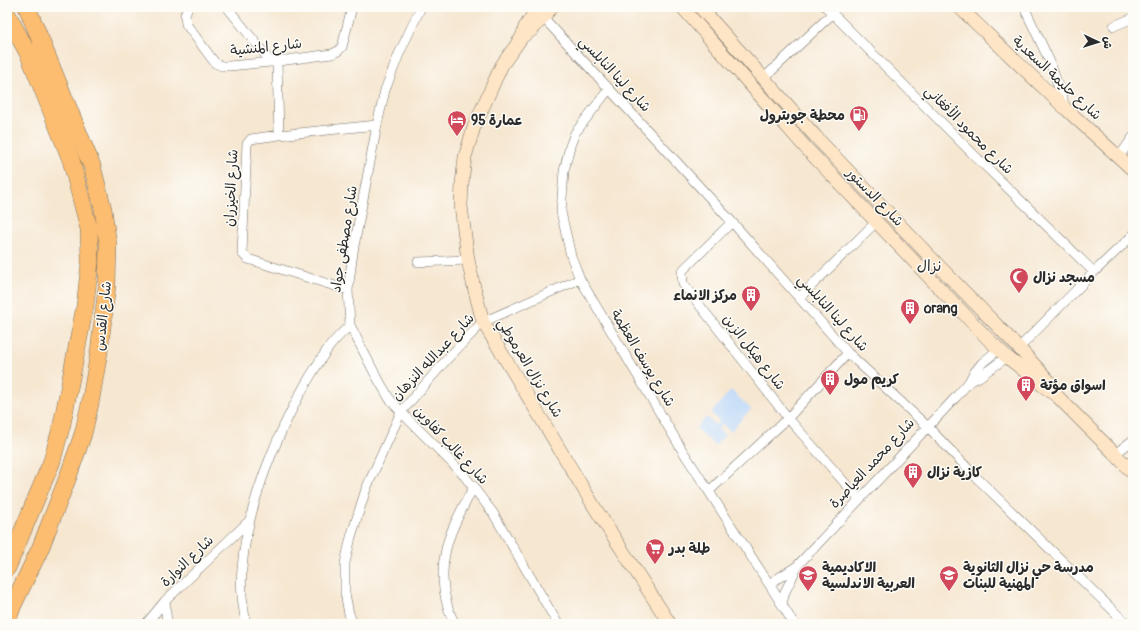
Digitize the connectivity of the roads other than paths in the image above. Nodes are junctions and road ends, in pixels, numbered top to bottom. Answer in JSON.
{"nodes":[{"id":1,"x":27,"y":7,"type":"edge"},
{"id":2,"x":188,"y":7,"type":"edge"},
{"id":3,"x":227,"y":7,"type":"edge"},
{"id":4,"x":351,"y":7,"type":"edge"},
{"id":5,"x":421,"y":7,"type":"edge"},
{"id":6,"x":552,"y":7,"type":"edge"},
{"id":7,"x":682,"y":7,"type":"edge"},
{"id":8,"x":700,"y":7,"type":"edge"},
{"id":9,"x":826,"y":7,"type":"edge"},
{"id":10,"x":1024,"y":7,"type":"edge"},
{"id":11,"x":966,"y":9,"type":"edge"},
{"id":12,"x":538,"y":10,"type":"edge"},
{"id":13,"x":7,"y":14,"type":"edge"},
{"id":14,"x":832,"y":14,"type":"junction"},
{"id":15,"x":1133,"y":18,"type":"edge"},
{"id":16,"x":1114,"y":26,"type":"dead end"},
{"id":17,"x":274,"y":62,"type":"junction"},
{"id":18,"x":764,"y":78,"type":"junction"},
{"id":19,"x":609,"y":89,"type":"junction"},
{"id":20,"x":1066,"y":109,"type":"junction"},
{"id":21,"x":377,"y":125,"type":"junction"},
{"id":22,"x":279,"y":135,"type":"junction"},
{"id":23,"x":1133,"y":137,"type":"edge"},
{"id":24,"x":1118,"y":157,"type":"junction"},
{"id":25,"x":1133,"y":170,"type":"edge"},
{"id":26,"x":732,"y":222,"type":"junction"},
{"id":27,"x":876,"y":222,"type":"junction"},
{"id":28,"x":1133,"y":235,"type":"edge"},
{"id":29,"x":468,"y":260,"type":"junction"},
{"id":30,"x":418,"y":262,"type":"dead end"},
{"id":31,"x":1094,"y":272,"type":"junction"},
{"id":32,"x":580,"y":279,"type":"junction"},
{"id":33,"x":348,"y":290,"type":"junction"},
{"id":34,"x":800,"y":298,"type":"junction"},
{"id":35,"x":483,"y":322,"type":"junction"},
{"id":36,"x":350,"y":325,"type":"junction"},
{"id":37,"x":1015,"y":344,"type":"junction"},
{"id":38,"x":848,"y":353,"type":"junction"},
{"id":39,"x":1003,"y":353,"type":"junction"},
{"id":40,"x":1058,"y":397,"type":"junction"},
{"id":41,"x":401,"y":412,"type":"junction"},
{"id":42,"x":788,"y":418,"type":"junction"},
{"id":43,"x":928,"y":427,"type":"junction"},
{"id":44,"x":1133,"y":440,"type":"edge"},
{"id":45,"x":1115,"y":454,"type":"junction"},
{"id":46,"x":1133,"y":473,"type":"edge"},
{"id":47,"x":474,"y":486,"type":"junction"},
{"id":48,"x":709,"y":491,"type":"junction"},
{"id":49,"x":859,"y":499,"type":"junction"},
{"id":50,"x":28,"y":518,"type":"junction"},
{"id":51,"x":249,"y":521,"type":"junction"},
{"id":52,"x":49,"y":524,"type":"junction"},
{"id":53,"x":18,"y":542,"type":"junction"},
{"id":54,"x":40,"y":549,"type":"junction"},
{"id":55,"x":797,"y":566,"type":"junction"},
{"id":56,"x":7,"y":568,"type":"edge"},
{"id":57,"x":770,"y":584,"type":"junction"},
{"id":58,"x":165,"y":601,"type":"junction"},
{"id":59,"x":782,"y":604,"type":"junction"},
{"id":60,"x":7,"y":622,"type":"edge"},
{"id":61,"x":146,"y":624,"type":"edge"},
{"id":62,"x":167,"y":624,"type":"edge"},
{"id":63,"x":246,"y":624,"type":"edge"},
{"id":64,"x":353,"y":624,"type":"edge"},
{"id":65,"x":455,"y":624,"type":"edge"},
{"id":66,"x":558,"y":624,"type":"edge"},
{"id":67,"x":670,"y":624,"type":"edge"},
{"id":68,"x":794,"y":624,"type":"edge"},
{"id":69,"x":1127,"y":624,"type":"edge"}],
"edges":[{"from":1,"to":52,"type":"highway","name":"شارع القدس"},
{"from":2,"to":17,"type":"street","name":"شارع المنشية"},
{"from":3,"to":17,"type":"street"},
{"from":4,"to":17,"type":"street","name":"شارع المنشية"},
{"from":5,"to":21,"type":"street","name":"شارع مصطفى جواد"},
{"from":6,"to":12,"type":"street","name":"شارع نزال العرموطي"},
{"from":7,"to":27,"type":"street","name":"شارع الدستور"},
{"from":8,"to":18,"type":"street","name":"شارع الدستور"},
{"from":9,"to":14,"type":"street","name":"شارع محمود الأفغاني"},
{"from":10,"to":20,"type":"street"},
{"from":11,"to":20,"type":"street","name":"شارع حليمة السعدية"},
{"from":12,"to":19,"type":"street","name":"شارع لينا النابلسي"},
{"from":12,"to":29,"type":"street","name":"شارع نزال العرموطي"},
{"from":13,"to":50,"type":"highway","name":"شارع القدس"},
{"from":14,"to":18,"type":"street"},
{"from":14,"to":31,"type":"street","name":"شارع محمود الأفغاني"},
{"from":15,"to":16,"type":"street"},
{"from":17,"to":22,"type":"street"},
{"from":18,"to":37,"type":"street","name":"شارع الدستور"},
{"from":19,"to":26,"type":"street","name":"شارع لينا النابلسي"},
{"from":19,"to":32,"type":"street","name":"شارع يوسف العظمة"},
{"from":20,"to":24,"type":"street","name":"شارع حليمة السعدية"},
{"from":21,"to":22,"type":"street","name":"شارع الخيزران"},
{"from":21,"to":33,"type":"street","name":"شارع مصطفى جواد"},
{"from":22,"to":33,"type":"street","name":"شارع الخيزران"},
{"from":23,"to":24,"type":"street"},
{"from":24,"to":25,"type":"street","name":"شارع حليمة السعدية"},
{"from":26,"to":34,"type":"street","name":"شارع لينا النابلسي"},
{"from":26,"to":42,"type":"street","name":"شارع هيكل الزبن"},
{"from":27,"to":34,"type":"street"},
{"from":27,"to":39,"type":"street","name":"شارع الدستور"},
{"from":28,"to":31,"type":"street"},
{"from":29,"to":30,"type":"street"},
{"from":29,"to":35,"type":"street","name":"شارع نزال العرموطي"},
{"from":31,"to":37,"type":"street"},
{"from":32,"to":35,"type":"street","name":"شارع عبدالله النزهان"},
{"from":32,"to":48,"type":"street","name":"شارع يوسف العظمة"},
{"from":33,"to":36,"type":"street","name":"شارع مصطفى جواد"},
{"from":34,"to":38,"type":"street","name":"شارع لينا النابلسي"},
{"from":35,"to":41,"type":"street","name":"شارع عبدالله النزهان"},
{"from":35,"to":67,"type":"street","name":"شارع نزال العرموطي"},
{"from":36,"to":41,"type":"street","name":"شارع غالب كفاوين"},
{"from":36,"to":51,"type":"street"},
{"from":37,"to":39,"type":"street","name":"شارع محمد العياصرة"},
{"from":37,"to":40,"type":"street","name":"شارع الدستور"},
{"from":38,"to":42,"type":"street"},
{"from":38,"to":43,"type":"street","name":"شارع لينا النابلسي"},
{"from":39,"to":40,"type":"street","name":"شارع الدستور"},
{"from":39,"to":43,"type":"street","name":"شارع محمد العياصرة"},
{"from":40,"to":45,"type":"street","name":"شارع الدستور"},
{"from":41,"to":47,"type":"street","name":"شارع غالب كفاوين"},
{"from":41,"to":64,"type":"street","name":"شارع عبدالله النزهان"},
{"from":42,"to":48,"type":"street"},
{"from":42,"to":49,"type":"street","name":"شارع هيكل الزبن"},
{"from":43,"to":49,"type":"street","name":"شارع محمد العياصرة"},
{"from":43,"to":69,"type":"street","name":"شارع لينا النابلسي"},
{"from":44,"to":45,"type":"street"},
{"from":45,"to":46,"type":"street","name":"شارع الدستور"},
{"from":47,"to":65,"type":"street"},
{"from":47,"to":66,"type":"street","name":"شارع غالب كفاوين"},
{"from":48,"to":57,"type":"street","name":"شارع يوسف العظمة"},
{"from":49,"to":55,"type":"street","name":"شارع محمد العياصرة"},
{"from":50,"to":52,"type":"highway"},
{"from":50,"to":53,"type":"highway","name":"شارع القدس"},
{"from":51,"to":58,"type":"street","name":"شارع النوارة"},
{"from":51,"to":63,"type":"street"},
{"from":52,"to":54,"type":"highway","name":"شارع القدس"},
{"from":53,"to":54,"type":"highway"},
{"from":53,"to":56,"type":"highway","name":"شارع القدس"},
{"from":54,"to":60,"type":"highway","name":"شارع القدس"},
{"from":55,"to":57,"type":"street","name":"شارع محمد العياصرة"},
{"from":55,"to":59,"type":"street","name":"شارع محمد العياصرة"},
{"from":57,"to":59,"type":"street","name":"شارع يوسف العظمة"},
{"from":58,"to":61,"type":"street","name":"شارع النوارة"},
{"from":58,"to":62,"type":"street"},
{"from":59,"to":68,"type":"street","name":"شارع يوسف العظمة"}]}
